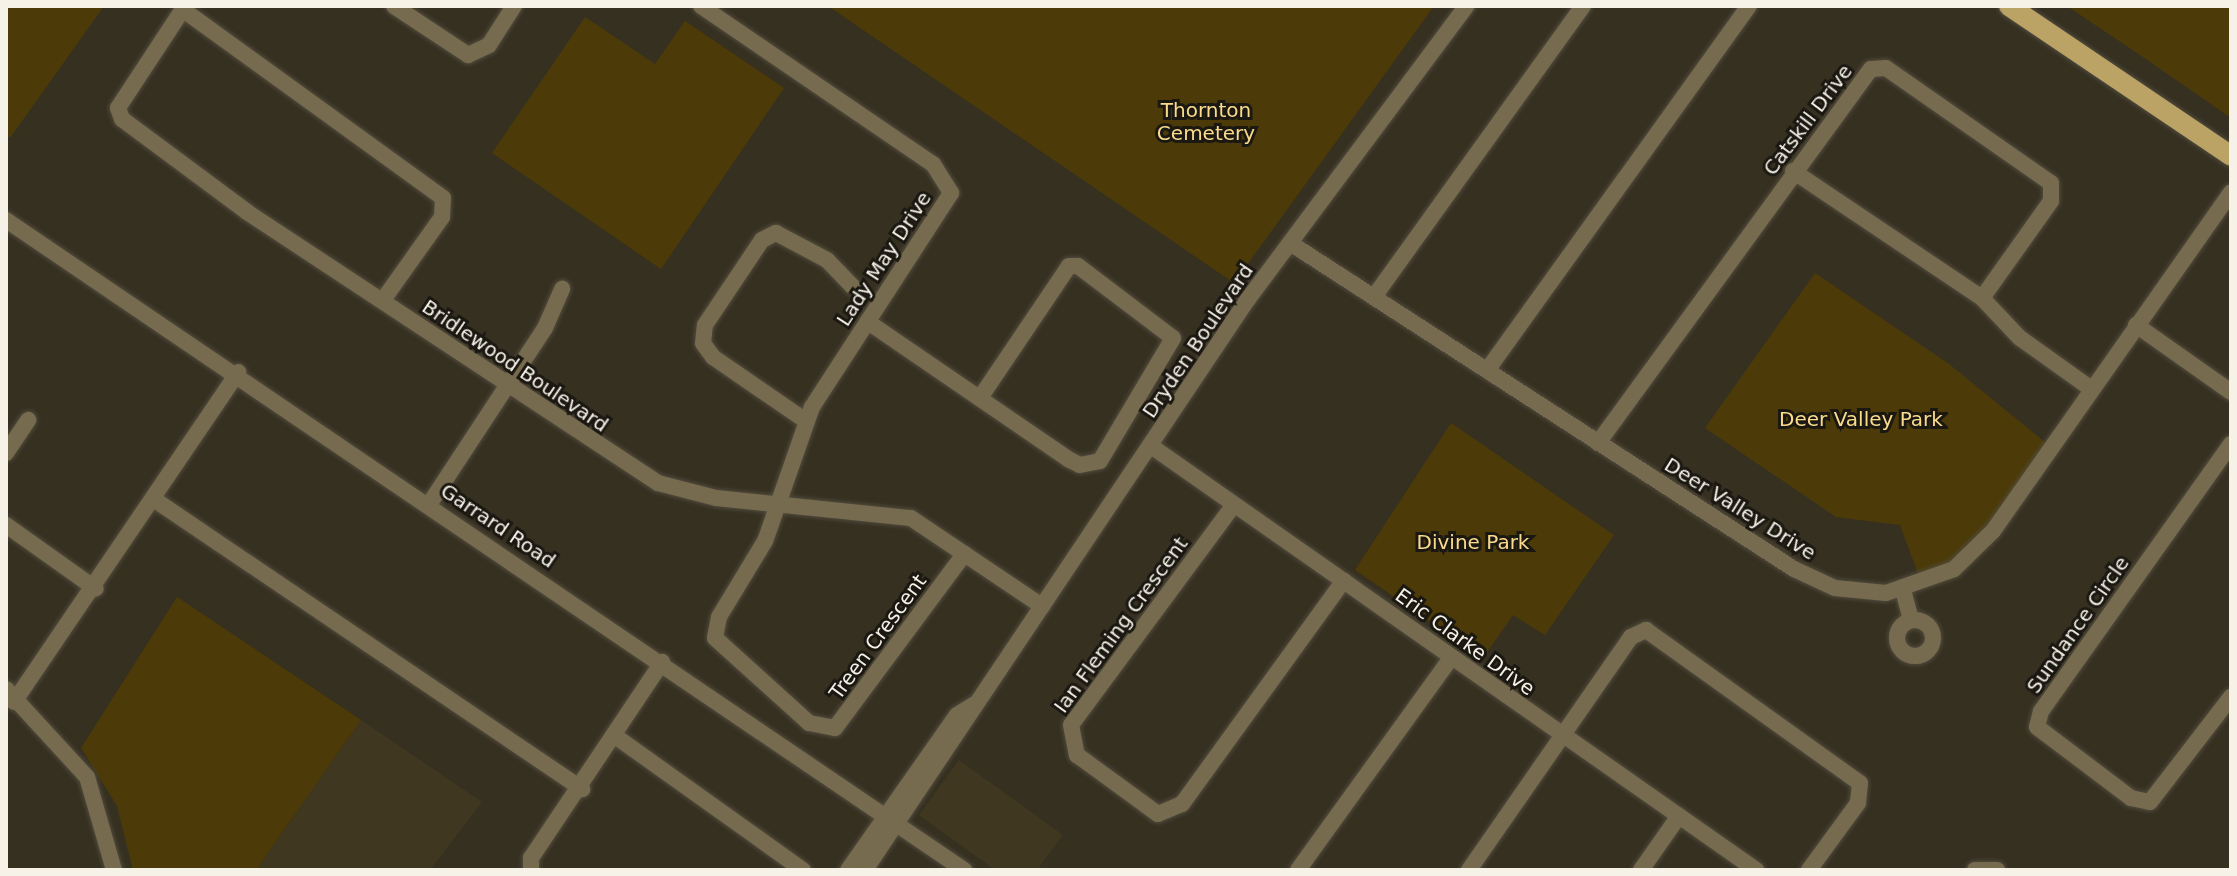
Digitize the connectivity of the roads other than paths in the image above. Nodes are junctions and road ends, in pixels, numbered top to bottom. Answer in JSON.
{"nodes":[{"id":1,"x":394,"y":6,"type":"edge"},
{"id":2,"x":514,"y":6,"type":"edge"},
{"id":3,"x":701,"y":6,"type":"edge"},
{"id":4,"x":1466,"y":6,"type":"edge"},
{"id":5,"x":1583,"y":6,"type":"edge"},
{"id":6,"x":1749,"y":6,"type":"edge"},
{"id":7,"x":2009,"y":6,"type":"edge"},
{"id":8,"x":184,"y":8,"type":"edge"},
{"id":9,"x":2231,"y":156,"type":"edge"},
{"id":10,"x":1793,"y":171,"type":"junction"},
{"id":11,"x":2231,"y":192,"type":"edge"},
{"id":12,"x":6,"y":220,"type":"edge"},
{"id":13,"x":1290,"y":243,"type":"junction"},
{"id":14,"x":853,"y":287,"type":"dead end"},
{"id":15,"x":562,"y":289,"type":"dead end"},
{"id":16,"x":1376,"y":294,"type":"junction"},
{"id":17,"x":1982,"y":298,"type":"junction"},
{"id":18,"x":383,"y":300,"type":"junction"},
{"id":19,"x":868,"y":322,"type":"junction"},
{"id":20,"x":2136,"y":325,"type":"junction"},
{"id":21,"x":1488,"y":369,"type":"junction"},
{"id":22,"x":238,"y":372,"type":"junction"},
{"id":23,"x":508,"y":386,"type":"junction"},
{"id":24,"x":2090,"y":388,"type":"junction"},
{"id":25,"x":2231,"y":392,"type":"edge"},
{"id":26,"x":980,"y":398,"type":"junction"},
{"id":27,"x":28,"y":420,"type":"dead end"},
{"id":28,"x":806,"y":421,"type":"junction"},
{"id":29,"x":1598,"y":443,"type":"junction"},
{"id":30,"x":2231,"y":444,"type":"edge"},
{"id":31,"x":1151,"y":446,"type":"junction"},
{"id":32,"x":6,"y":453,"type":"edge"},
{"id":33,"x":155,"y":500,"type":"junction"},
{"id":34,"x":778,"y":502,"type":"junction"},
{"id":35,"x":430,"y":503,"type":"junction"},
{"id":36,"x":1233,"y":506,"type":"junction"},
{"id":37,"x":6,"y":525,"type":"edge"},
{"id":38,"x":964,"y":554,"type":"junction"},
{"id":39,"x":1344,"y":580,"type":"junction"},
{"id":40,"x":96,"y":589,"type":"junction"},
{"id":41,"x":1903,"y":590,"type":"junction"},
{"id":42,"x":1042,"y":606,"type":"junction"},
{"id":43,"x":1911,"y":620,"type":"dead end"},
{"id":44,"x":1451,"y":658,"type":"junction"},
{"id":45,"x":662,"y":662,"type":"junction"},
{"id":46,"x":2231,"y":697,"type":"edge"},
{"id":47,"x":9,"y":698,"type":"edge"},
{"id":48,"x":615,"y":736,"type":"junction"},
{"id":49,"x":1561,"y":738,"type":"junction"},
{"id":50,"x":582,"y":789,"type":"junction"},
{"id":51,"x":1679,"y":816,"type":"junction"},
{"id":52,"x":891,"y":820,"type":"junction"},
{"id":53,"x":114,"y":870,"type":"edge"},
{"id":54,"x":531,"y":870,"type":"edge"},
{"id":55,"x":803,"y":870,"type":"edge"},
{"id":56,"x":848,"y":870,"type":"edge"},
{"id":57,"x":865,"y":870,"type":"edge"},
{"id":58,"x":964,"y":870,"type":"edge"},
{"id":59,"x":1298,"y":870,"type":"edge"},
{"id":60,"x":1469,"y":870,"type":"edge"},
{"id":61,"x":1641,"y":870,"type":"edge"},
{"id":62,"x":1756,"y":870,"type":"edge"},
{"id":63,"x":1809,"y":870,"type":"edge"},
{"id":64,"x":1975,"y":870,"type":"edge"},
{"id":65,"x":1997,"y":870,"type":"edge"}],
"edges":[{"from":1,"to":2,"type":"street"},
{"from":3,"to":19,"type":"street","name":"Lady May Drive"},
{"from":4,"to":13,"type":"street","name":"Dryden Boulevard"},
{"from":5,"to":16,"type":"street"},
{"from":6,"to":21,"type":"street"},
{"from":7,"to":9,"type":"main road"},
{"from":8,"to":18,"type":"street"},
{"from":8,"to":18,"type":"street","name":"Bridlewood Boulevard"},
{"from":10,"to":17,"type":"street"},
{"from":10,"to":17,"type":"street","name":"Catskill Drive"},
{"from":10,"to":29,"type":"street","name":"Catskill Drive"},
{"from":11,"to":20,"type":"street","name":"Deer Valley Drive"},
{"from":12,"to":22,"type":"street","name":"Garrard Road"},
{"from":13,"to":16,"type":"street","name":"Deer Valley Drive"},
{"from":13,"to":31,"type":"street","name":"Dryden Boulevard"},
{"from":14,"to":28,"type":"street"},
{"from":15,"to":23,"type":"street"},
{"from":16,"to":21,"type":"street","name":"Deer Valley Drive"},
{"from":17,"to":24,"type":"street"},
{"from":18,"to":23,"type":"street","name":"Bridlewood Boulevard"},
{"from":19,"to":26,"type":"street"},
{"from":19,"to":28,"type":"street","name":"Lady May Drive"},
{"from":20,"to":24,"type":"street","name":"Deer Valley Drive"},
{"from":20,"to":25,"type":"street"},
{"from":21,"to":29,"type":"street","name":"Deer Valley Drive"},
{"from":22,"to":33,"type":"street"},
{"from":22,"to":35,"type":"street","name":"Garrard Road"},
{"from":23,"to":34,"type":"street","name":"Bridlewood Boulevard"},
{"from":23,"to":35,"type":"street"},
{"from":24,"to":41,"type":"street","name":"Deer Valley Drive"},
{"from":26,"to":26,"type":"street"},
{"from":27,"to":32,"type":"street"},
{"from":28,"to":34,"type":"street","name":"Lady May Drive"},
{"from":29,"to":41,"type":"street","name":"Deer Valley Drive"},
{"from":30,"to":46,"type":"street","name":"Sundance Circle"},
{"from":31,"to":36,"type":"street","name":"Eric Clarke Drive"},
{"from":31,"to":42,"type":"street","name":"Dryden Boulevard"},
{"from":33,"to":40,"type":"street"},
{"from":33,"to":50,"type":"street"},
{"from":34,"to":38,"type":"street","name":"Bridlewood Boulevard"},
{"from":34,"to":38,"type":"street","name":"Treen Crescent"},
{"from":35,"to":45,"type":"street","name":"Garrard Road"},
{"from":36,"to":39,"type":"street","name":"Eric Clarke Drive"},
{"from":36,"to":39,"type":"street","name":"Ian Fleming Crescent"},
{"from":37,"to":40,"type":"street"},
{"from":38,"to":42,"type":"street","name":"Bridlewood Boulevard"},
{"from":39,"to":44,"type":"street","name":"Eric Clarke Drive"},
{"from":40,"to":47,"type":"street"},
{"from":41,"to":43,"type":"street"},
{"from":42,"to":52,"type":"street","name":"Dryden Boulevard"},
{"from":44,"to":49,"type":"street","name":"Eric Clarke Drive"},
{"from":44,"to":59,"type":"street"},
{"from":45,"to":48,"type":"street"},
{"from":45,"to":52,"type":"street","name":"Garrard Road"},
{"from":47,"to":53,"type":"street"},
{"from":48,"to":50,"type":"street"},
{"from":48,"to":55,"type":"street"},
{"from":49,"to":51,"type":"street","name":"Eric Clarke Drive"},
{"from":49,"to":60,"type":"street"},
{"from":49,"to":63,"type":"street"},
{"from":50,"to":54,"type":"street"},
{"from":51,"to":61,"type":"street"},
{"from":51,"to":62,"type":"street","name":"Eric Clarke Drive"},
{"from":52,"to":56,"type":"street","name":"Dryden Boulevard"},
{"from":52,"to":57,"type":"street","name":"Dryden Boulevard"},
{"from":52,"to":58,"type":"street","name":"Garrard Road"},
{"from":64,"to":65,"type":"street"}]}
